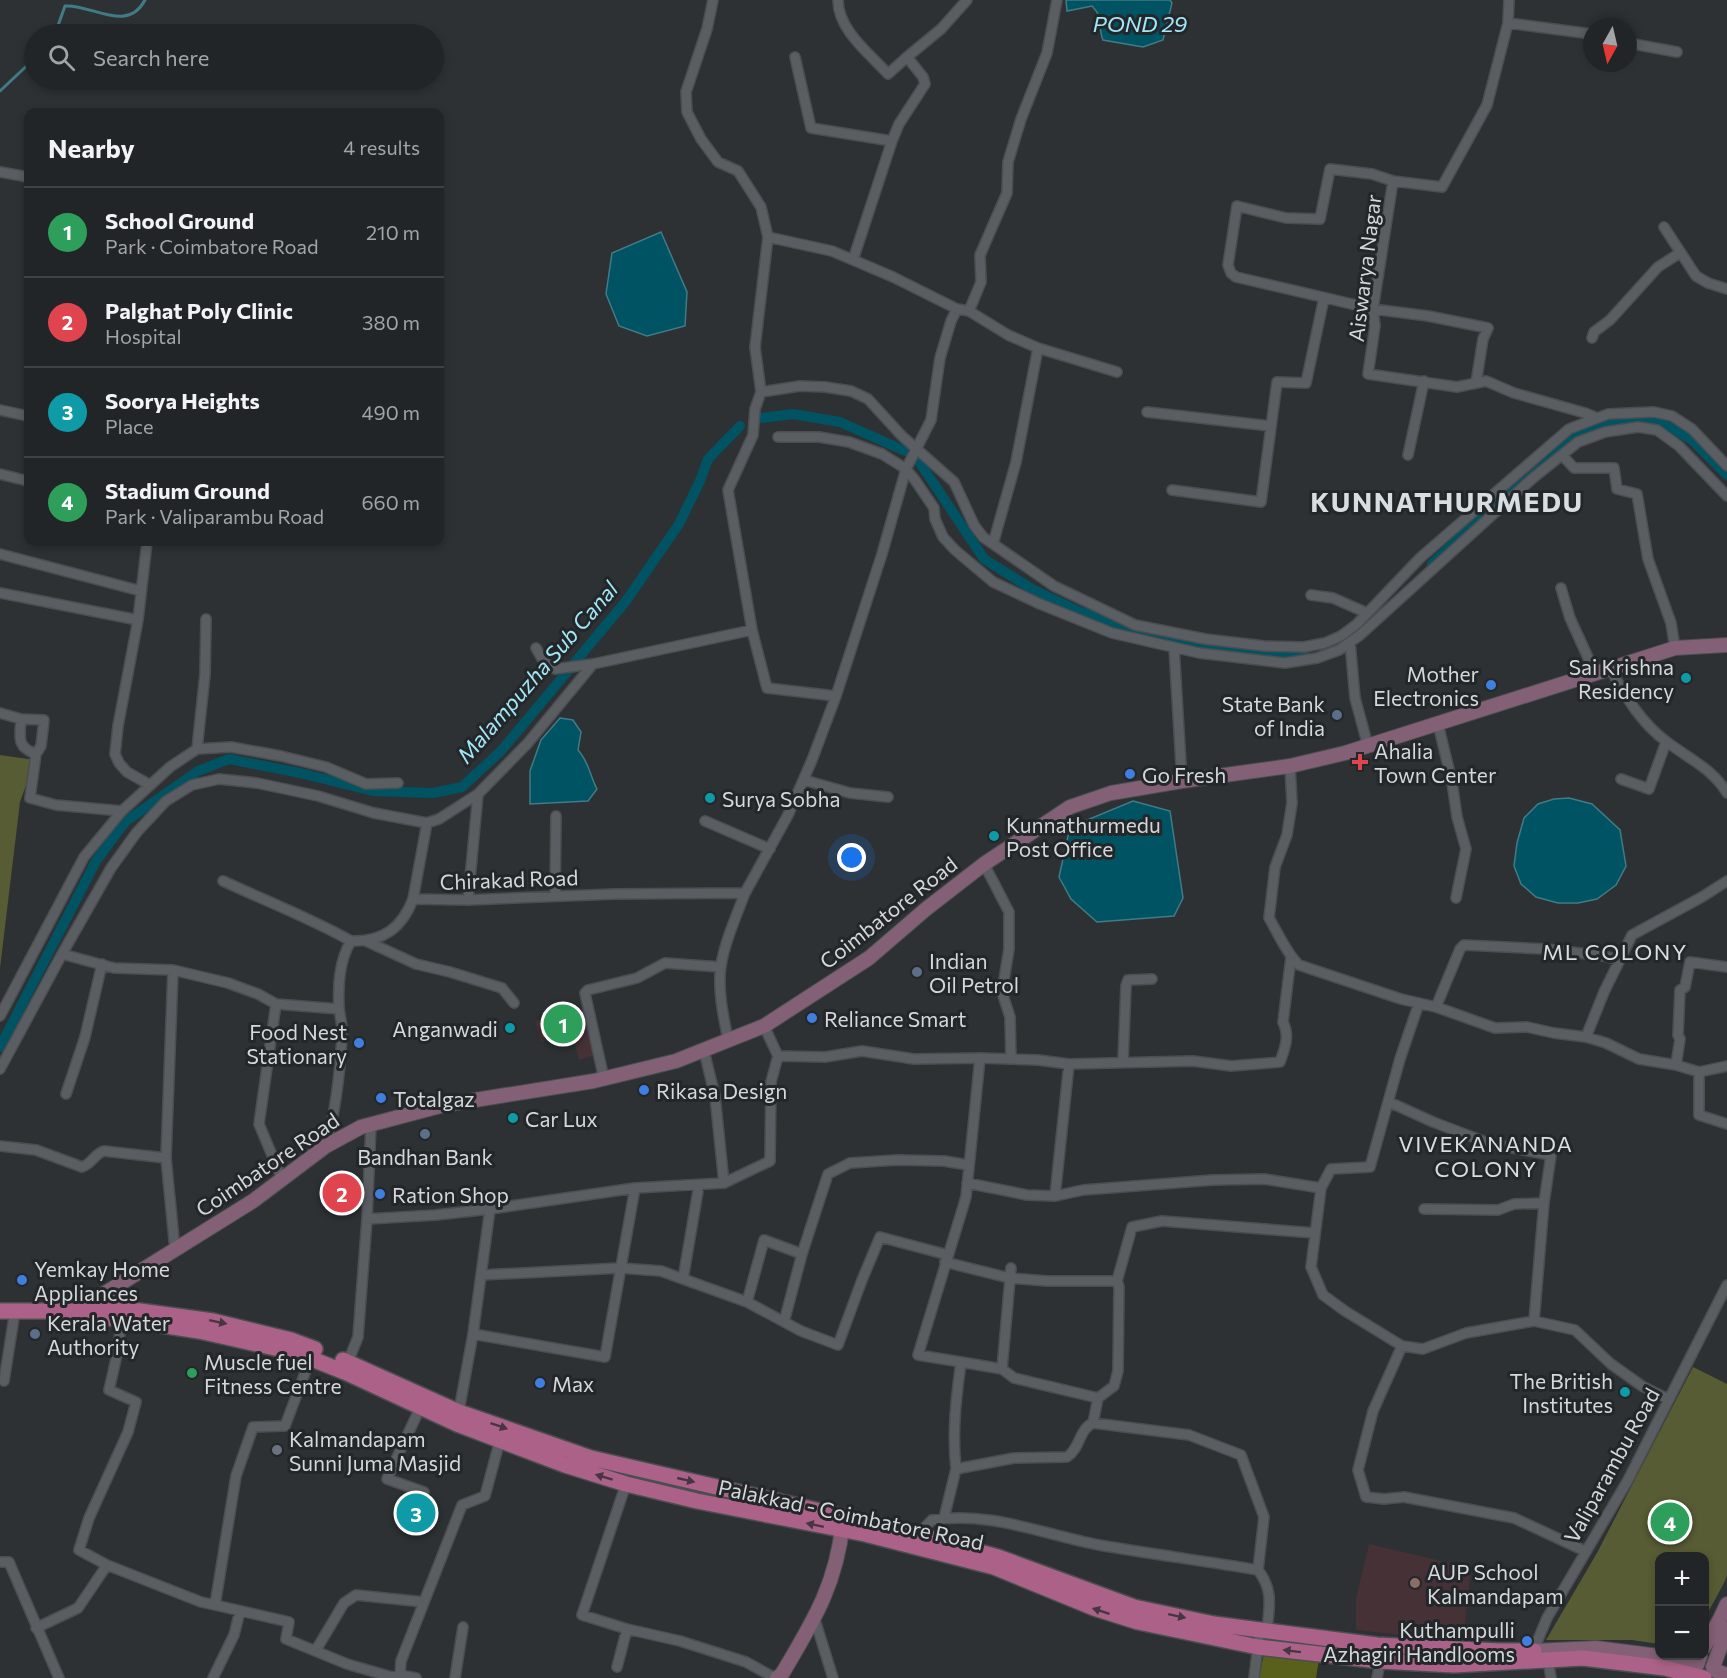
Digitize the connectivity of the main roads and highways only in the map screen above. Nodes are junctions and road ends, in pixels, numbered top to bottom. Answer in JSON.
{"nodes":[{"id":1,"x":1727,"y":645,"type":"edge"},
{"id":2,"x":8,"y":1311,"type":"edge"},
{"id":3,"x":77,"y":1311,"type":"junction"},
{"id":4,"x":458,"y":1418,"type":"junction"},
{"id":5,"x":568,"y":1458,"type":"junction"},
{"id":6,"x":842,"y":1524,"type":"junction"},
{"id":7,"x":912,"y":1540,"type":"junction"},
{"id":8,"x":1727,"y":1604,"type":"edge"},
{"id":9,"x":1727,"y":1629,"type":"edge"},
{"id":10,"x":1709,"y":1638,"type":"edge"},
{"id":11,"x":1531,"y":1657,"type":"junction"},
{"id":12,"x":1699,"y":1670,"type":"edge"},
{"id":13,"x":1727,"y":1675,"type":"edge"},
{"id":14,"x":776,"y":1678,"type":"edge"}],
"edges":[{"from":1,"to":3,"type":"main road","name":"Coimbatore Road"},
{"from":2,"to":3,"type":"main road","name":"Palakkad - Coimbatore Road"},
{"from":3,"to":4,"type":"main road","name":"Palakkad - Coimbatore Road"},
{"from":3,"to":4,"type":"main road","name":"Palakkad - Coimbatore Road","one_way":true},
{"from":4,"to":5,"type":"main road","name":"Palakkad - Coimbatore Road","one_way":true},
{"from":4,"to":5,"type":"main road","name":"Palakkad - Coimbatore Road"},
{"from":5,"to":6,"type":"main road","name":"Palakkad - Coimbatore Road","one_way":true},
{"from":6,"to":5,"type":"main road","name":"Palakkad - Coimbatore Road","one_way":true},
{"from":6,"to":7,"type":"main road","name":"Palakkad - Coimbatore Road"},
{"from":6,"to":14,"type":"main road"},
{"from":7,"to":11,"type":"main road","name":"Palakkad - Coimbatore Road","one_way":true},
{"from":11,"to":7,"type":"main road","name":"Palakkad - Coimbatore Road","one_way":true},
{"from":8,"to":10,"type":"main road"},
{"from":9,"to":13,"type":"main road"},
{"from":11,"to":12,"type":"main road","name":"Palakkad - Coimbatore Road"},
{"from":11,"to":12,"type":"main road"}]}
